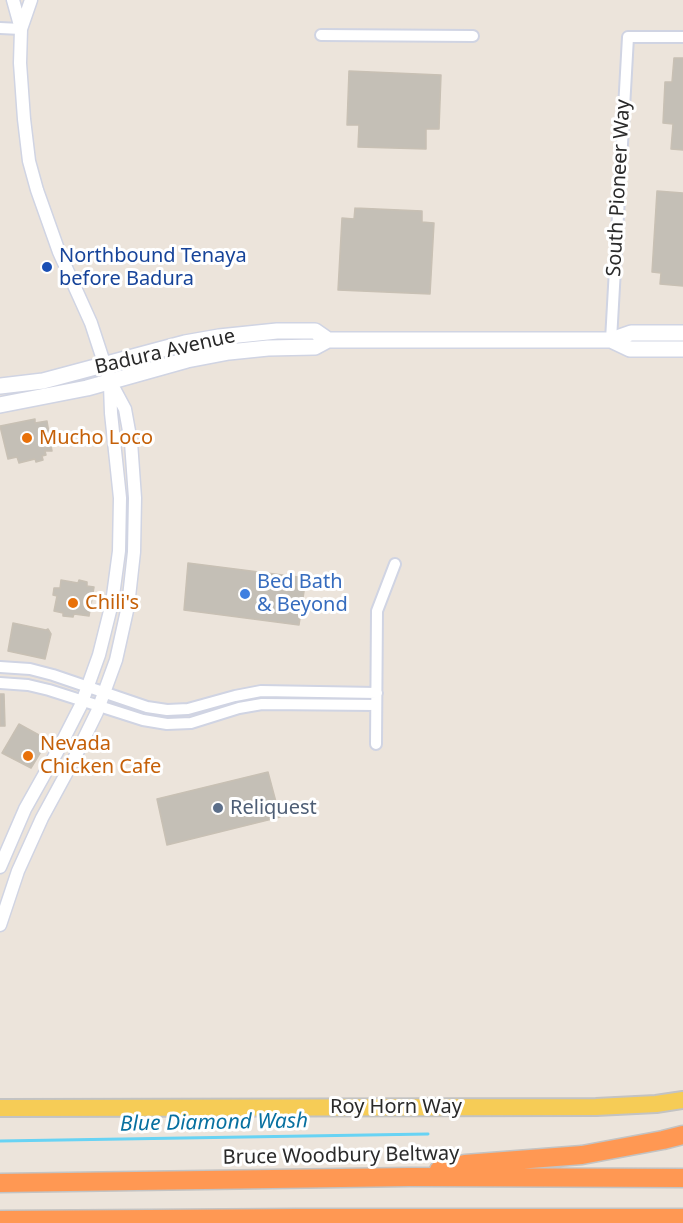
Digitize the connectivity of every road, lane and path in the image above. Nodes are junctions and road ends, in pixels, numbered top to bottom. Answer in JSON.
{"nodes":[{"id":1,"x":13,"y":0,"type":"edge"},
{"id":2,"x":31,"y":0,"type":"edge"},
{"id":3,"x":0,"y":28,"type":"edge"},
{"id":4,"x":21,"y":29,"type":"junction"},
{"id":5,"x":321,"y":35,"type":"dead end"},
{"id":6,"x":473,"y":36,"type":"dead end"},
{"id":7,"x":683,"y":37,"type":"edge"},
{"id":8,"x":683,"y":333,"type":"edge"},
{"id":9,"x":328,"y":340,"type":"junction"},
{"id":10,"x":611,"y":340,"type":"junction"},
{"id":11,"x":683,"y":349,"type":"edge"},
{"id":12,"x":106,"y":365,"type":"junction"},
{"id":13,"x":110,"y":381,"type":"junction"},
{"id":14,"x":0,"y":386,"type":"edge"},
{"id":15,"x":0,"y":405,"type":"edge"},
{"id":16,"x":395,"y":564,"type":"dead end"},
{"id":17,"x":0,"y":667,"type":"edge"},
{"id":18,"x":0,"y":682,"type":"edge"},
{"id":19,"x":88,"y":686,"type":"junction"},
{"id":20,"x":104,"y":692,"type":"junction"},
{"id":21,"x":376,"y":693,"type":"junction"},
{"id":22,"x":82,"y":701,"type":"junction"},
{"id":23,"x":376,"y":705,"type":"junction"},
{"id":24,"x":99,"y":706,"type":"junction"},
{"id":25,"x":376,"y":744,"type":"dead end"},
{"id":26,"x":0,"y":867,"type":"edge"},
{"id":27,"x":0,"y":925,"type":"edge"},
{"id":28,"x":683,"y":1100,"type":"edge"},
{"id":29,"x":0,"y":1107,"type":"edge"},
{"id":30,"x":683,"y":1135,"type":"edge"},
{"id":31,"x":409,"y":1177,"type":"junction"},
{"id":32,"x":683,"y":1178,"type":"edge"},
{"id":33,"x":0,"y":1183,"type":"edge"},
{"id":34,"x":297,"y":1218,"type":"junction"},
{"id":35,"x":683,"y":1218,"type":"edge"},
{"id":36,"x":0,"y":1220,"type":"edge"},
{"id":37,"x":333,"y":1223,"type":"edge"}],
"edges":[{"from":1,"to":4,"type":"street"},
{"from":2,"to":4,"type":"street"},
{"from":3,"to":4,"type":"street"},
{"from":4,"to":12,"type":"street"},
{"from":5,"to":6,"type":"street"},
{"from":7,"to":10,"type":"street","name":"South Pioneer Way"},
{"from":8,"to":10,"type":"main road","name":"Badura Avenue"},
{"from":9,"to":10,"type":"main road","name":"Badura Avenue"},
{"from":9,"to":12,"type":"main road","name":"Badura Avenue"},
{"from":9,"to":13,"type":"main road","name":"Badura Avenue"},
{"from":10,"to":11,"type":"main road","name":"Badura Avenue"},
{"from":12,"to":13,"type":"street"},
{"from":12,"to":14,"type":"main road","name":"Badura Avenue"},
{"from":13,"to":15,"type":"main road","name":"Badura Avenue"},
{"from":13,"to":19,"type":"street"},
{"from":13,"to":20,"type":"street"},
{"from":16,"to":21,"type":"street"},
{"from":17,"to":19,"type":"street"},
{"from":18,"to":22,"type":"street"},
{"from":19,"to":20,"type":"street"},
{"from":19,"to":22,"type":"street"},
{"from":20,"to":21,"type":"street"},
{"from":20,"to":24,"type":"street"},
{"from":21,"to":23,"type":"street"},
{"from":22,"to":24,"type":"street"},
{"from":22,"to":26,"type":"street"},
{"from":23,"to":24,"type":"street"},
{"from":23,"to":25,"type":"street"},
{"from":24,"to":27,"type":"street"},
{"from":28,"to":29,"type":"main road","name":"Roy Horn Way"},
{"from":30,"to":31,"type":"highway"},
{"from":31,"to":32,"type":"highway","name":"Bruce Woodbury Beltway"},
{"from":31,"to":33,"type":"highway","name":"Bruce Woodbury Beltway"},
{"from":34,"to":35,"type":"highway"},
{"from":34,"to":36,"type":"highway"},
{"from":34,"to":37,"type":"highway"}]}
